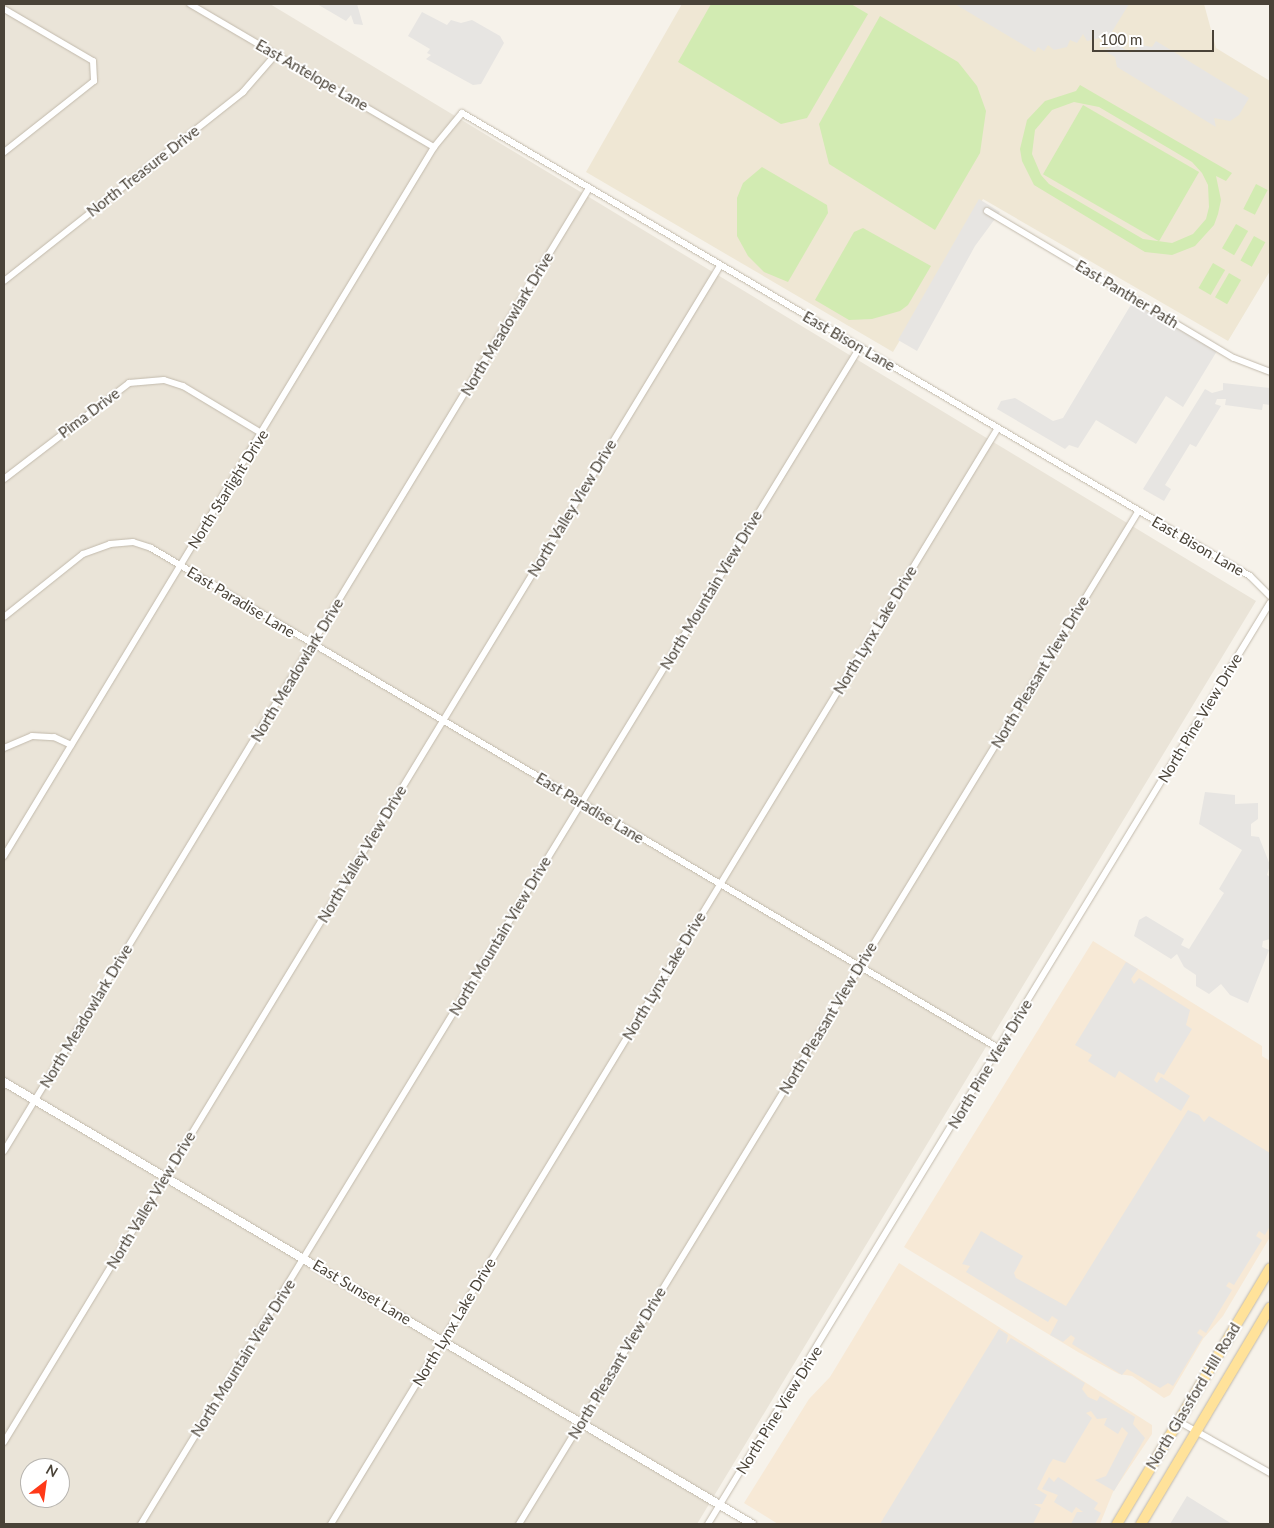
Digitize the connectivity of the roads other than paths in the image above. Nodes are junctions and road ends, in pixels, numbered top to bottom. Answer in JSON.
{"nodes":[{"id":1,"x":190,"y":4,"type":"edge"},
{"id":2,"x":4,"y":9,"type":"edge"},
{"id":3,"x":276,"y":54,"type":"junction"},
{"id":4,"x":434,"y":147,"type":"junction"},
{"id":5,"x":4,"y":152,"type":"edge"},
{"id":6,"x":589,"y":188,"type":"junction"},
{"id":7,"x":987,"y":211,"type":"dead end"},
{"id":8,"x":720,"y":266,"type":"junction"},
{"id":9,"x":4,"y":281,"type":"edge"},
{"id":10,"x":860,"y":347,"type":"junction"},
{"id":11,"x":1270,"y":372,"type":"edge"},
{"id":12,"x":998,"y":428,"type":"junction"},
{"id":13,"x":263,"y":434,"type":"junction"},
{"id":14,"x":4,"y":479,"type":"edge"},
{"id":15,"x":1138,"y":512,"type":"junction"},
{"id":16,"x":181,"y":565,"type":"junction"},
{"id":17,"x":1270,"y":596,"type":"edge"},
{"id":18,"x":1270,"y":603,"type":"edge"},
{"id":19,"x":4,"y":617,"type":"edge"},
{"id":20,"x":313,"y":644,"type":"junction"},
{"id":21,"x":444,"y":720,"type":"junction"},
{"id":22,"x":71,"y":745,"type":"junction"},
{"id":23,"x":4,"y":748,"type":"edge"},
{"id":24,"x":581,"y":803,"type":"junction"},
{"id":25,"x":4,"y":856,"type":"edge"},
{"id":26,"x":720,"y":884,"type":"junction"},
{"id":27,"x":860,"y":967,"type":"junction"},
{"id":28,"x":1000,"y":1049,"type":"junction"},
{"id":29,"x":4,"y":1082,"type":"edge"},
{"id":30,"x":35,"y":1100,"type":"junction"},
{"id":31,"x":4,"y":1151,"type":"edge"},
{"id":32,"x":166,"y":1176,"type":"junction"},
{"id":33,"x":305,"y":1258,"type":"junction"},
{"id":34,"x":1270,"y":1268,"type":"edge"},
{"id":35,"x":1270,"y":1308,"type":"edge"},
{"id":36,"x":443,"y":1340,"type":"junction"},
{"id":37,"x":1178,"y":1421,"type":"junction"},
{"id":38,"x":582,"y":1422,"type":"junction"},
{"id":39,"x":1196,"y":1431,"type":"junction"},
{"id":40,"x":4,"y":1442,"type":"edge"},
{"id":41,"x":1270,"y":1473,"type":"edge"},
{"id":42,"x":720,"y":1504,"type":"junction"},
{"id":43,"x":141,"y":1524,"type":"edge"},
{"id":44,"x":331,"y":1524,"type":"edge"},
{"id":45,"x":519,"y":1524,"type":"edge"},
{"id":46,"x":708,"y":1524,"type":"edge"},
{"id":47,"x":752,"y":1524,"type":"edge"},
{"id":48,"x":1117,"y":1524,"type":"edge"},
{"id":49,"x":1141,"y":1524,"type":"edge"}],
"edges":[{"from":1,"to":3,"type":"street","name":"East Antelope Lane"},
{"from":2,"to":5,"type":"street"},
{"from":3,"to":4,"type":"street","name":"East Antelope Lane"},
{"from":3,"to":9,"type":"street","name":"North Treasure Drive"},
{"from":4,"to":6,"type":"street","name":"East Bison Lane"},
{"from":4,"to":13,"type":"street","name":"North Starlight Drive"},
{"from":6,"to":8,"type":"street","name":"East Bison Lane"},
{"from":6,"to":20,"type":"street","name":"North Meadowlark Drive"},
{"from":7,"to":11,"type":"street","name":"East Panther Path"},
{"from":8,"to":10,"type":"street","name":"East Bison Lane"},
{"from":8,"to":21,"type":"street","name":"North Valley View Drive"},
{"from":10,"to":12,"type":"street","name":"East Bison Lane"},
{"from":10,"to":24,"type":"street","name":"North Mountain View Drive"},
{"from":12,"to":15,"type":"street","name":"East Bison Lane"},
{"from":12,"to":26,"type":"street","name":"North Lynx Lake Drive"},
{"from":13,"to":14,"type":"street","name":"Pima Drive"},
{"from":13,"to":16,"type":"street","name":"North Starlight Drive"},
{"from":15,"to":17,"type":"street","name":"East Bison Lane"},
{"from":15,"to":27,"type":"street","name":"North Pleasant View Drive"},
{"from":16,"to":19,"type":"street","name":"East Paradise Lane"},
{"from":16,"to":20,"type":"street","name":"East Paradise Lane"},
{"from":16,"to":22,"type":"street","name":"North Starlight Drive"},
{"from":18,"to":28,"type":"street","name":"North Pine View Drive"},
{"from":20,"to":21,"type":"street","name":"East Paradise Lane"},
{"from":20,"to":30,"type":"street","name":"North Meadowlark Drive"},
{"from":21,"to":24,"type":"street","name":"East Paradise Lane"},
{"from":21,"to":32,"type":"street","name":"North Valley View Drive"},
{"from":22,"to":23,"type":"street"},
{"from":22,"to":25,"type":"street","name":"North Starlight Drive"},
{"from":24,"to":26,"type":"street","name":"East Paradise Lane"},
{"from":24,"to":33,"type":"street","name":"North Mountain View Drive"},
{"from":26,"to":27,"type":"street","name":"East Paradise Lane"},
{"from":26,"to":36,"type":"street","name":"North Lynx Lake Drive"},
{"from":27,"to":28,"type":"street","name":"East Paradise Lane"},
{"from":27,"to":38,"type":"street","name":"North Pleasant View Drive"},
{"from":28,"to":42,"type":"street","name":"North Pine View Drive"},
{"from":29,"to":30,"type":"street","name":"East Sunset Lane"},
{"from":30,"to":31,"type":"street","name":"North Meadowlark Drive"},
{"from":30,"to":32,"type":"street","name":"East Sunset Lane"},
{"from":32,"to":33,"type":"street","name":"East Sunset Lane"},
{"from":32,"to":40,"type":"street","name":"North Valley View Drive"},
{"from":33,"to":36,"type":"street","name":"East Sunset Lane"},
{"from":33,"to":43,"type":"street","name":"North Mountain View Drive"},
{"from":34,"to":37,"type":"main road","name":"North Glassford Hill Road"},
{"from":35,"to":39,"type":"main road","name":"North Glassford Hill Road"},
{"from":36,"to":38,"type":"street","name":"East Sunset Lane"},
{"from":36,"to":44,"type":"street","name":"North Lynx Lake Drive"},
{"from":37,"to":39,"type":"street"},
{"from":37,"to":48,"type":"main road","name":"North Glassford Hill Road"},
{"from":38,"to":42,"type":"street","name":"East Sunset Lane"},
{"from":38,"to":45,"type":"street","name":"North Pleasant View Drive"},
{"from":39,"to":41,"type":"street"},
{"from":39,"to":49,"type":"main road","name":"North Glassford Hill Road"},
{"from":42,"to":46,"type":"street","name":"North Pine View Drive"},
{"from":42,"to":47,"type":"street","name":"East Sunset Lane"}]}
